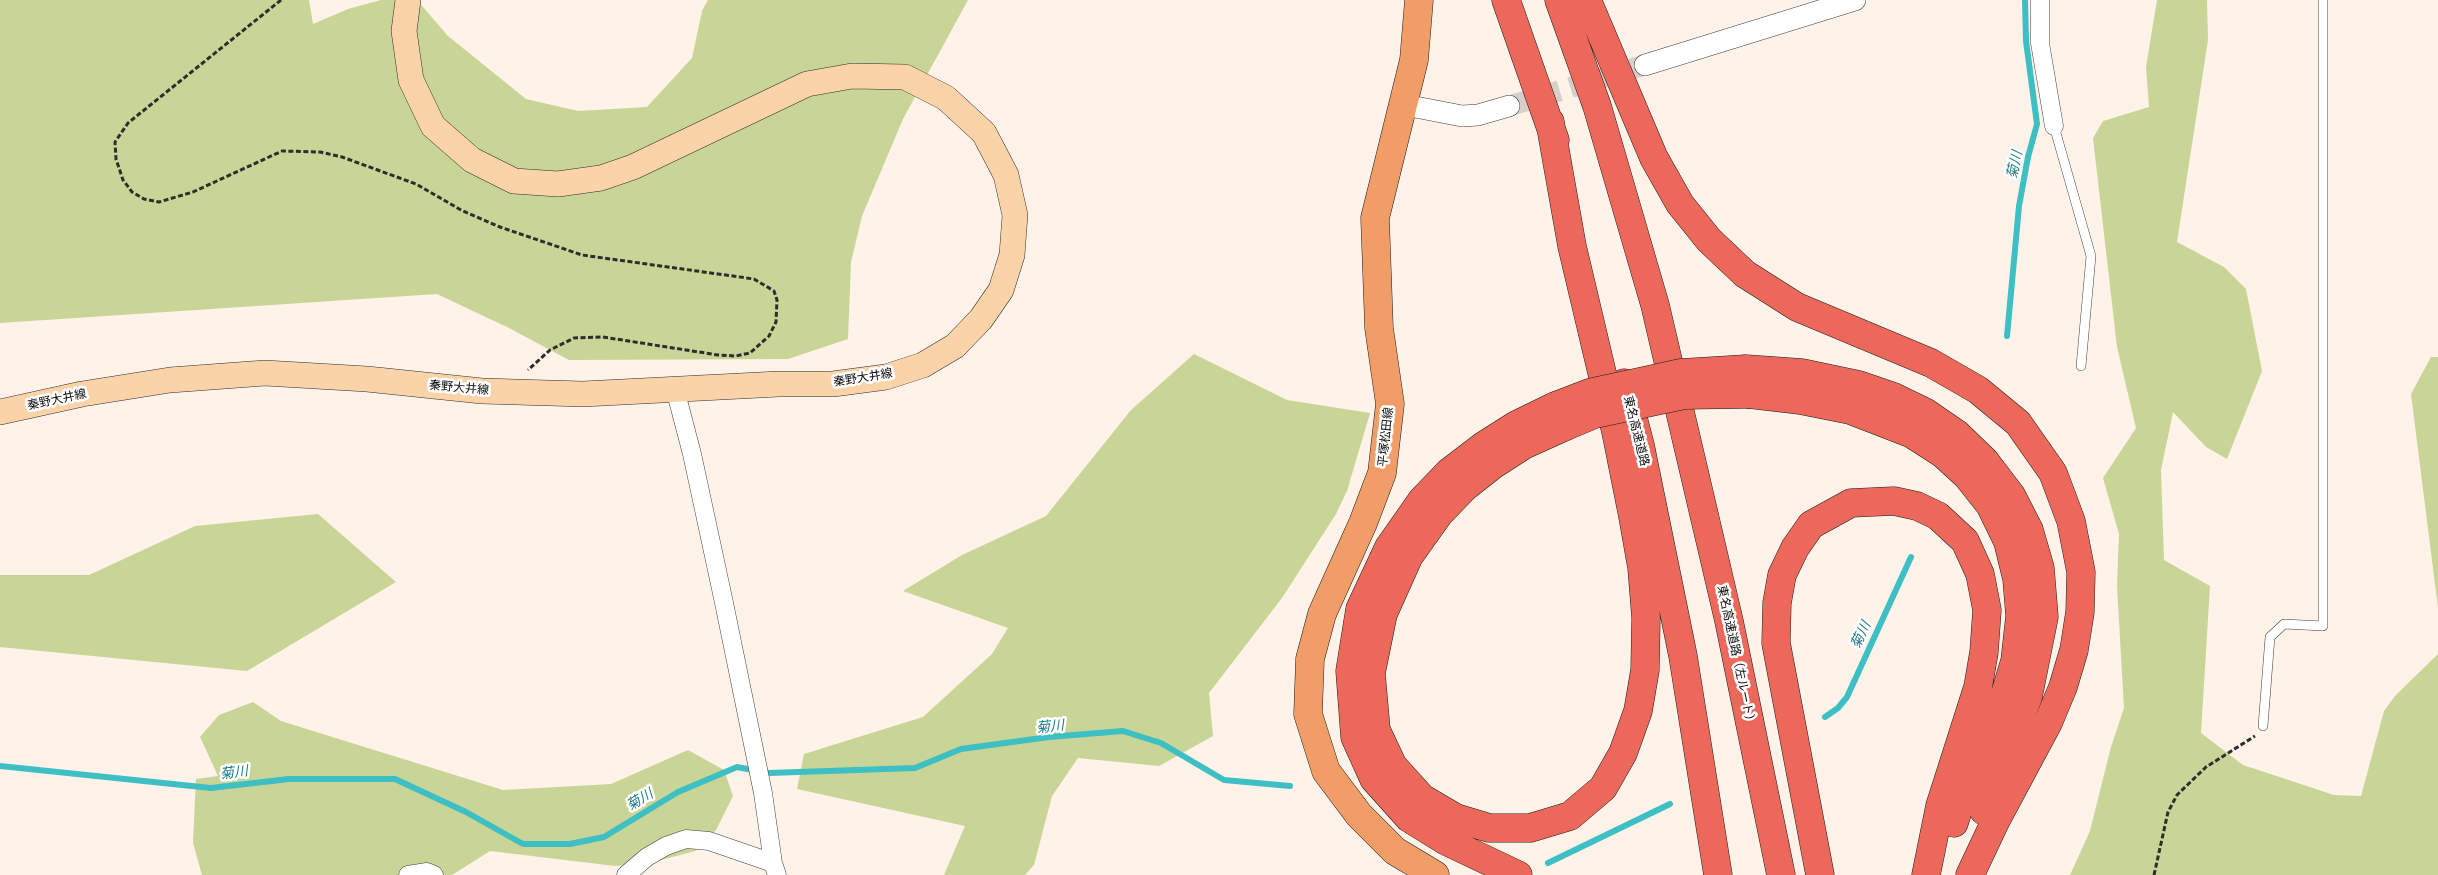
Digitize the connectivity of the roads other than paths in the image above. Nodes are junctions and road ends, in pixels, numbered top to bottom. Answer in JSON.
{"nodes":[{"id":1,"x":408,"y":0,"type":"edge"},
{"id":2,"x":1420,"y":0,"type":"edge"},
{"id":3,"x":1506,"y":0,"type":"edge"},
{"id":4,"x":1559,"y":0,"type":"edge"},
{"id":5,"x":1587,"y":0,"type":"edge"},
{"id":6,"x":1855,"y":0,"type":"edge"},
{"id":7,"x":2040,"y":0,"type":"edge"},
{"id":8,"x":2323,"y":0,"type":"edge"},
{"id":9,"x":1645,"y":65,"type":"tunnel mouth"},
{"id":10,"x":1405,"y":105,"type":"junction"},
{"id":11,"x":1509,"y":106,"type":"tunnel mouth"},
{"id":12,"x":1550,"y":122,"type":"junction"},
{"id":13,"x":2054,"y":126,"type":"joint"},
{"id":14,"x":2081,"y":366,"type":"dead end"},
{"id":15,"x":1747,"y":381,"type":"junction"},
{"id":16,"x":675,"y":389,"type":"junction"},
{"id":17,"x":0,"y":412,"type":"edge"},
{"id":18,"x":1560,"y":416,"type":"junction"},
{"id":19,"x":1687,"y":437,"type":"junction"},
{"id":20,"x":2263,"y":726,"type":"road end"},
{"id":21,"x":775,"y":869,"type":"edge"},
{"id":22,"x":408,"y":875,"type":"edge"},
{"id":23,"x":434,"y":875,"type":"edge"},
{"id":24,"x":626,"y":875,"type":"edge"},
{"id":25,"x":1435,"y":875,"type":"edge"},
{"id":26,"x":1518,"y":875,"type":"edge"},
{"id":27,"x":1718,"y":875,"type":"edge"},
{"id":28,"x":1762,"y":875,"type":"edge"},
{"id":29,"x":1781,"y":875,"type":"edge"},
{"id":30,"x":1820,"y":875,"type":"edge"},
{"id":31,"x":1926,"y":875,"type":"edge"},
{"id":32,"x":1938,"y":875,"type":"edge"},
{"id":33,"x":1966,"y":875,"type":"edge"},
{"id":34,"x":1970,"y":875,"type":"edge"}],
"edges":[{"from":1,"to":16,"type":"main road","name":"秦野大井線"},
{"from":2,"to":10,"type":"main road","name":"平塚松田線"},
{"from":3,"to":12,"type":"highway","name":"東名高速道路"},
{"from":4,"to":19,"type":"highway"},
{"from":5,"to":34,"type":"highway"},
{"from":6,"to":9,"type":"street"},
{"from":7,"to":13,"type":"street"},
{"from":8,"to":20,"type":"lane"},
{"from":10,"to":11,"type":"street"},
{"from":10,"to":25,"type":"main road","name":"平塚松田線"},
{"from":12,"to":18,"type":"highway"},
{"from":12,"to":27,"type":"highway","name":"東名高速道路"},
{"from":13,"to":14,"type":"lane"},
{"from":15,"to":18,"type":"highway","bridge":true},
{"from":15,"to":32,"type":"highway"},
{"from":15,"to":33,"type":"highway"},
{"from":16,"to":17,"type":"main road","name":"秦野大井線"},
{"from":16,"to":21,"type":"street"},
{"from":18,"to":26,"type":"highway"},
{"from":19,"to":28,"type":"highway"},
{"from":19,"to":29,"type":"highway","name":"東名高速道路（左ルート）"},
{"from":21,"to":24,"type":"street"},
{"from":22,"to":23,"type":"street"},
{"from":30,"to":31,"type":"highway"}]}
